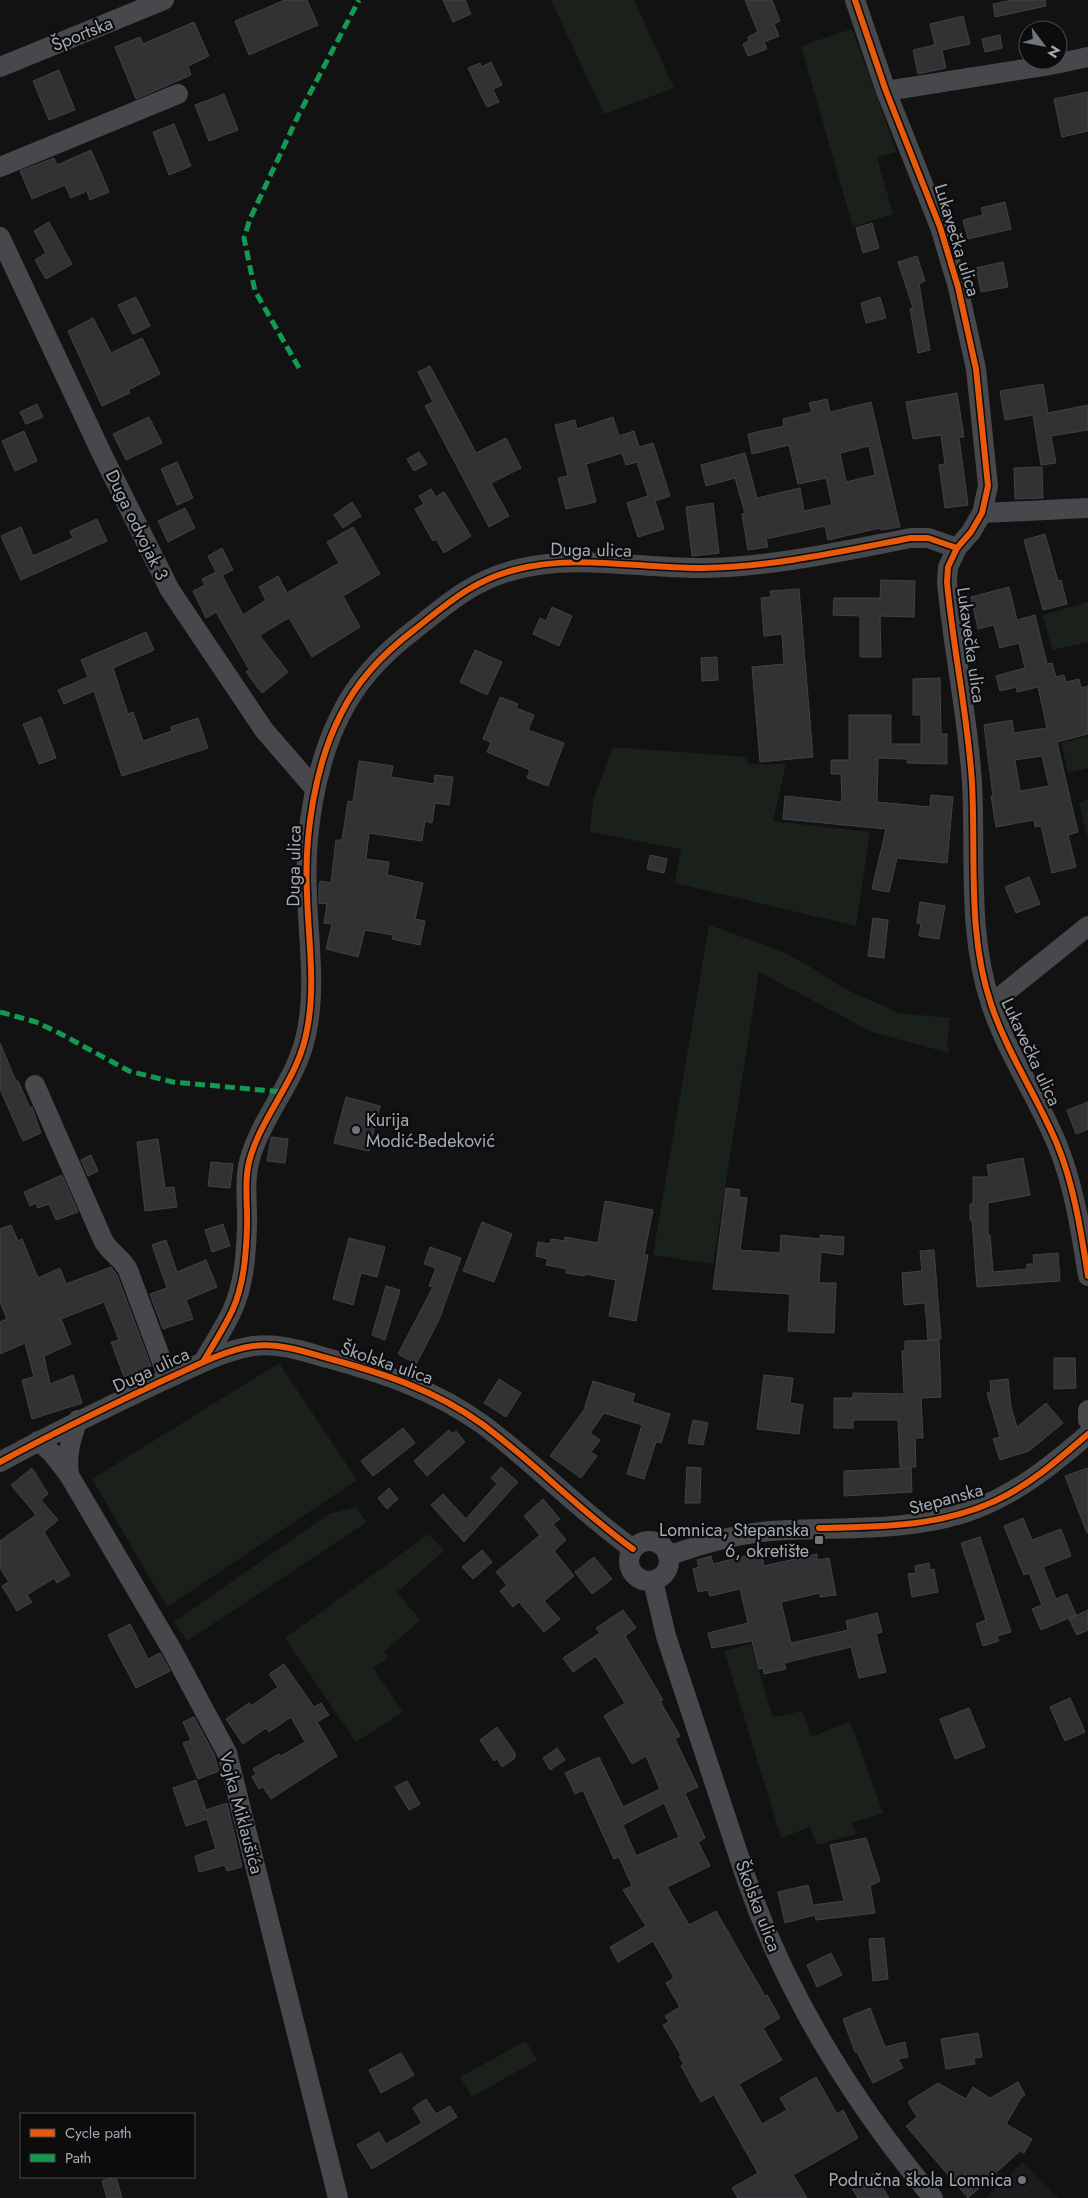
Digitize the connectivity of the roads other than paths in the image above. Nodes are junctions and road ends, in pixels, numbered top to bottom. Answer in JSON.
{"nodes":[{"id":1,"x":164,"y":0,"type":"edge"},
{"id":2,"x":855,"y":0,"type":"edge"},
{"id":3,"x":1088,"y":57,"type":"edge"},
{"id":4,"x":0,"y":67,"type":"edge"},
{"id":5,"x":886,"y":90,"type":"junction"},
{"id":6,"x":178,"y":94,"type":"dead end"},
{"id":7,"x":0,"y":167,"type":"edge"},
{"id":8,"x":0,"y":237,"type":"edge"},
{"id":9,"x":1088,"y":508,"type":"edge"},
{"id":10,"x":982,"y":513,"type":"junction"},
{"id":11,"x":957,"y":548,"type":"junction"},
{"id":12,"x":315,"y":789,"type":"junction"},
{"id":13,"x":1088,"y":926,"type":"edge"},
{"id":14,"x":991,"y":1004,"type":"junction"},
{"id":15,"x":35,"y":1085,"type":"dead end"},
{"id":16,"x":1088,"y":1276,"type":"edge"},
{"id":17,"x":203,"y":1362,"type":"junction"},
{"id":18,"x":168,"y":1378,"type":"junction"},
{"id":19,"x":1088,"y":1410,"type":"edge"},
{"id":20,"x":78,"y":1420,"type":"junction"},
{"id":21,"x":1088,"y":1420,"type":"edge"},
{"id":22,"x":1088,"y":1434,"type":"edge"},
{"id":23,"x":38,"y":1441,"type":"junction"},
{"id":24,"x":0,"y":1462,"type":"edge"},
{"id":25,"x":69,"y":1475,"type":"junction"},
{"id":26,"x":633,"y":1549,"type":"junction"},
{"id":27,"x":668,"y":1556,"type":"junction"},
{"id":28,"x":653,"y":1581,"type":"junction"},
{"id":29,"x":338,"y":2198,"type":"edge"},
{"id":30,"x":933,"y":2198,"type":"edge"}],
"edges":[{"from":1,"to":4,"type":"street","name":"Športska"},
{"from":2,"to":5,"type":"street","name":"Lukavečka ulica"},
{"from":3,"to":5,"type":"street"},
{"from":5,"to":10,"type":"street","name":"Lukavečka ulica"},
{"from":6,"to":7,"type":"street"},
{"from":8,"to":12,"type":"street","name":"Duga odvojak 3"},
{"from":9,"to":10,"type":"street"},
{"from":10,"to":11,"type":"street","name":"Lukavečka ulica"},
{"from":11,"to":12,"type":"street","name":"Duga ulica"},
{"from":11,"to":14,"type":"street","name":"Lukavečka ulica"},
{"from":12,"to":17,"type":"street","name":"Duga ulica"},
{"from":13,"to":14,"type":"street"},
{"from":14,"to":16,"type":"street","name":"Lukavečka ulica"},
{"from":15,"to":18,"type":"street"},
{"from":17,"to":18,"type":"street","name":"Duga ulica"},
{"from":17,"to":26,"type":"street","name":"Školska ulica"},
{"from":18,"to":20,"type":"street","name":"Duga ulica"},
{"from":19,"to":21,"type":"street"},
{"from":20,"to":23,"type":"street","name":"Duga ulica"},
{"from":20,"to":25,"type":"street"},
{"from":22,"to":27,"type":"street","name":"Stepanska"},
{"from":23,"to":24,"type":"street","name":"Duga ulica"},
{"from":23,"to":25,"type":"street","name":"Vojka Miklaušića"},
{"from":25,"to":29,"type":"street","name":"Vojka Miklaušića"},
{"from":26,"to":27,"type":"street"},
{"from":26,"to":28,"type":"street"},
{"from":27,"to":28,"type":"street"},
{"from":28,"to":30,"type":"street","name":"Školska ulica"}]}
